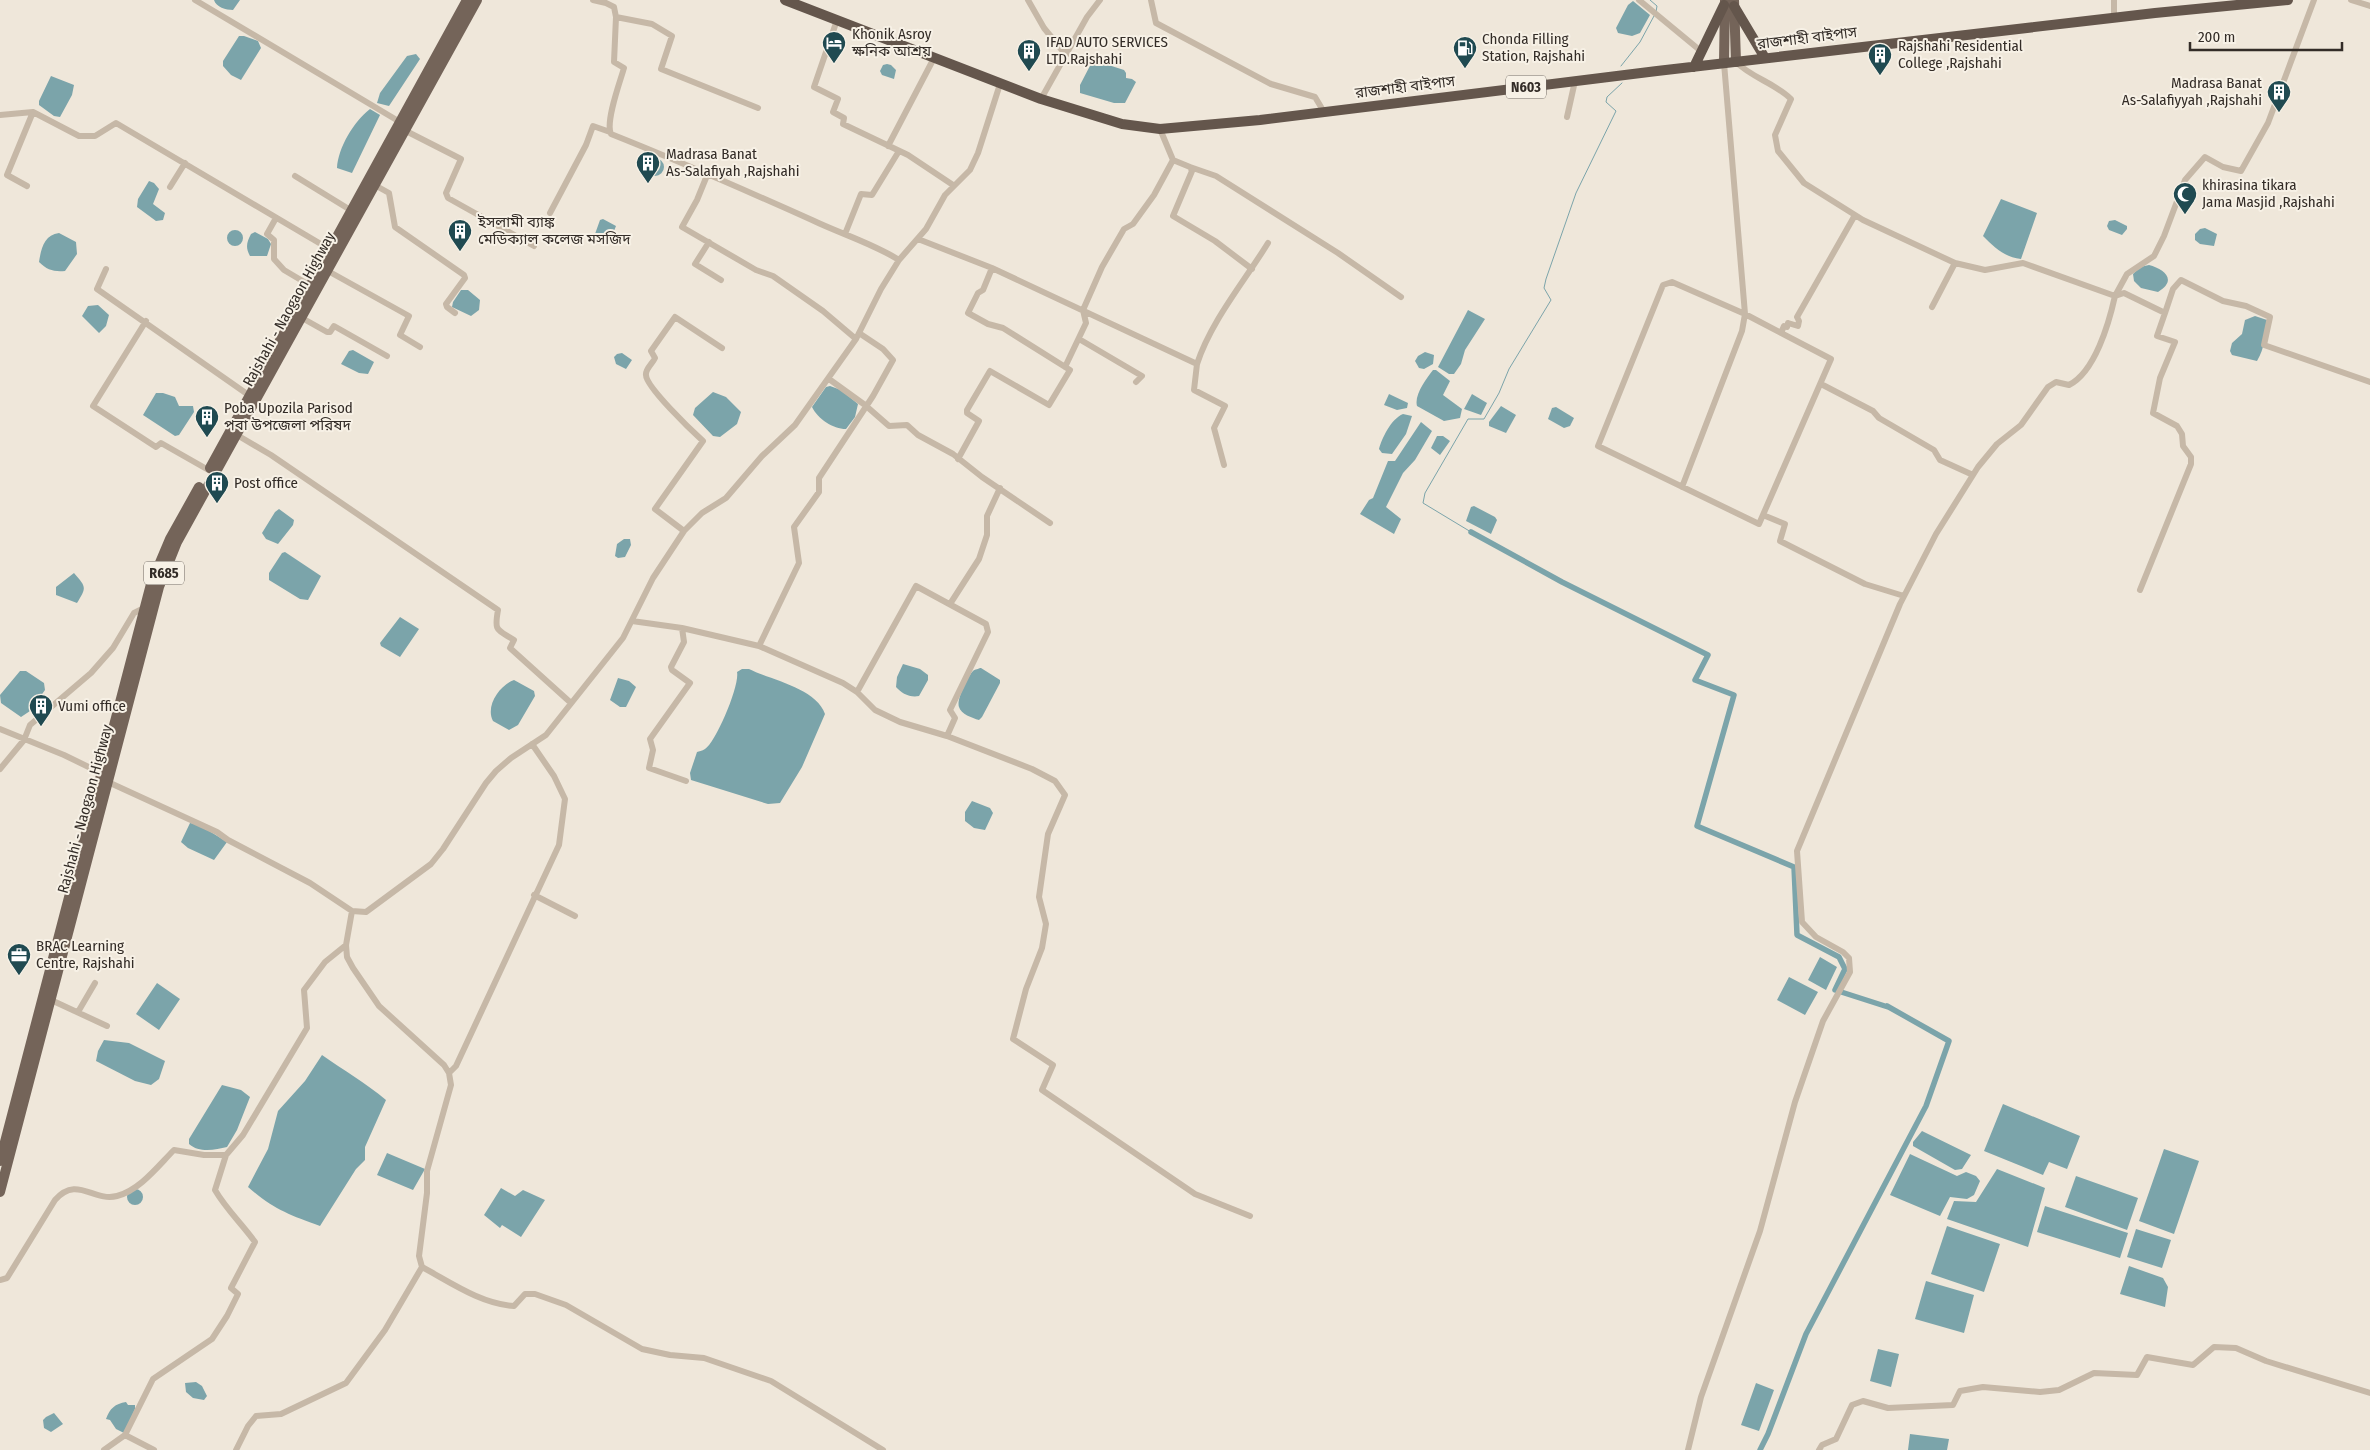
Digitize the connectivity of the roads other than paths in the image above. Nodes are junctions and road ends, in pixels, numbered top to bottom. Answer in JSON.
{"nodes":[{"id":1,"x":195,"y":0,"type":"edge"},
{"id":2,"x":467,"y":0,"type":"edge"},
{"id":3,"x":477,"y":0,"type":"edge"},
{"id":4,"x":593,"y":0,"type":"edge"},
{"id":5,"x":785,"y":0,"type":"edge"},
{"id":6,"x":1028,"y":0,"type":"edge"},
{"id":7,"x":1100,"y":0,"type":"edge"},
{"id":8,"x":1151,"y":0,"type":"edge"},
{"id":9,"x":1639,"y":0,"type":"edge"},
{"id":10,"x":2114,"y":0,"type":"edge"},
{"id":11,"x":2288,"y":0,"type":"edge"},
{"id":12,"x":2314,"y":0,"type":"edge"},
{"id":13,"x":2351,"y":0,"type":"edge"},
{"id":14,"x":1729,"y":3,"type":"edge"},
{"id":15,"x":2370,"y":6,"type":"edge"},
{"id":16,"x":616,"y":17,"type":"junction"},
{"id":17,"x":2114,"y":18,"type":"junction"},
{"id":18,"x":837,"y":20,"type":"junction"},
{"id":19,"x":1702,"y":52,"type":"junction"},
{"id":20,"x":1066,"y":55,"type":"junction"},
{"id":21,"x":934,"y":58,"type":"junction"},
{"id":22,"x":1765,"y":58,"type":"junction"},
{"id":23,"x":1736,"y":62,"type":"junction"},
{"id":24,"x":1724,"y":63,"type":"junction"},
{"id":25,"x":1694,"y":67,"type":"junction"},
{"id":26,"x":1575,"y":81,"type":"junction"},
{"id":27,"x":1000,"y":84,"type":"junction"},
{"id":28,"x":1041,"y":99,"type":"junction"},
{"id":29,"x":758,"y":108,"type":"dead end"},
{"id":30,"x":33,"y":112,"type":"junction"},
{"id":31,"x":1324,"y":112,"type":"junction"},
{"id":32,"x":0,"y":115,"type":"edge"},
{"id":33,"x":1566,"y":118,"type":"dead end"},
{"id":34,"x":402,"y":126,"type":"junction"},
{"id":35,"x":1160,"y":129,"type":"junction"},
{"id":36,"x":610,"y":132,"type":"junction"},
{"id":37,"x":888,"y":146,"type":"junction"},
{"id":38,"x":899,"y":151,"type":"junction"},
{"id":39,"x":1173,"y":160,"type":"junction"},
{"id":40,"x":185,"y":163,"type":"junction"},
{"id":41,"x":1190,"y":167,"type":"junction"},
{"id":42,"x":708,"y":173,"type":"junction"},
{"id":43,"x":296,"y":176,"type":"dead end"},
{"id":44,"x":371,"y":183,"type":"junction"},
{"id":45,"x":953,"y":185,"type":"junction"},
{"id":46,"x":28,"y":186,"type":"dead end"},
{"id":47,"x":170,"y":187,"type":"dead end"},
{"id":48,"x":352,"y":211,"type":"junction"},
{"id":49,"x":550,"y":213,"type":"dead end"},
{"id":50,"x":1855,"y":214,"type":"junction"},
{"id":51,"x":276,"y":218,"type":"junction"},
{"id":52,"x":845,"y":234,"type":"junction"},
{"id":53,"x":918,"y":238,"type":"junction"},
{"id":54,"x":709,"y":242,"type":"junction"},
{"id":55,"x":1268,"y":243,"type":"dead end"},
{"id":56,"x":534,"y":246,"type":"dead end"},
{"id":57,"x":331,"y":250,"type":"junction"},
{"id":58,"x":898,"y":260,"type":"junction"},
{"id":59,"x":1954,"y":263,"type":"junction"},
{"id":60,"x":992,"y":268,"type":"junction"},
{"id":61,"x":106,"y":269,"type":"dead end"},
{"id":62,"x":1252,"y":269,"type":"junction"},
{"id":63,"x":328,"y":271,"type":"junction"},
{"id":64,"x":721,"y":280,"type":"dead end"},
{"id":65,"x":311,"y":286,"type":"junction"},
{"id":66,"x":2116,"y":296,"type":"junction"},
{"id":67,"x":1401,"y":297,"type":"dead end"},
{"id":68,"x":1932,"y":307,"type":"dead end"},
{"id":69,"x":1083,"y":310,"type":"junction"},
{"id":70,"x":455,"y":313,"type":"dead end"},
{"id":71,"x":2165,"y":313,"type":"junction"},
{"id":72,"x":1745,"y":314,"type":"junction"},
{"id":73,"x":302,"y":318,"type":"junction"},
{"id":74,"x":146,"y":321,"type":"junction"},
{"id":75,"x":1781,"y":333,"type":"junction"},
{"id":76,"x":857,"y":336,"type":"junction"},
{"id":77,"x":1079,"y":339,"type":"junction"},
{"id":78,"x":420,"y":348,"type":"dead end"},
{"id":79,"x":722,"y":348,"type":"dead end"},
{"id":80,"x":387,"y":356,"type":"dead end"},
{"id":81,"x":1197,"y":364,"type":"junction"},
{"id":82,"x":1065,"y":367,"type":"junction"},
{"id":83,"x":829,"y":380,"type":"junction"},
{"id":84,"x":1136,"y":382,"type":"dead end"},
{"id":85,"x":2370,"y":382,"type":"edge"},
{"id":86,"x":1821,"y":384,"type":"junction"},
{"id":87,"x":250,"y":396,"type":"junction"},
{"id":88,"x":866,"y":405,"type":"junction"},
{"id":89,"x":237,"y":435,"type":"junction"},
{"id":90,"x":958,"y":459,"type":"junction"},
{"id":91,"x":1224,"y":465,"type":"dead end"},
{"id":92,"x":212,"y":472,"type":"junction"},
{"id":93,"x":1973,"y":475,"type":"junction"},
{"id":94,"x":1682,"y":487,"type":"junction"},
{"id":95,"x":1000,"y":488,"type":"junction"},
{"id":96,"x":1763,"y":515,"type":"junction"},
{"id":97,"x":1050,"y":523,"type":"dead end"},
{"id":98,"x":684,"y":531,"type":"junction"},
{"id":99,"x":2140,"y":590,"type":"dead end"},
{"id":100,"x":1904,"y":596,"type":"junction"},
{"id":101,"x":950,"y":604,"type":"junction"},
{"id":102,"x":144,"y":608,"type":"junction"},
{"id":103,"x":632,"y":621,"type":"junction"},
{"id":104,"x":682,"y":628,"type":"junction"},
{"id":105,"x":759,"y":646,"type":"junction"},
{"id":106,"x":857,"y":692,"type":"junction"},
{"id":107,"x":571,"y":703,"type":"junction"},
{"id":108,"x":119,"y":723,"type":"junction"},
{"id":109,"x":0,"y":729,"type":"edge"},
{"id":110,"x":947,"y":736,"type":"junction"},
{"id":111,"x":24,"y":740,"type":"junction"},
{"id":112,"x":532,"y":744,"type":"junction"},
{"id":113,"x":0,"y":769,"type":"edge"},
{"id":114,"x":106,"y":778,"type":"junction"},
{"id":115,"x":686,"y":781,"type":"dead end"},
{"id":116,"x":93,"y":826,"type":"junction"},
{"id":117,"x":534,"y":895,"type":"junction"},
{"id":118,"x":352,"y":911,"type":"junction"},
{"id":119,"x":575,"y":916,"type":"dead end"},
{"id":120,"x":346,"y":945,"type":"junction"},
{"id":121,"x":95,"y":983,"type":"dead end"},
{"id":122,"x":51,"y":1000,"type":"junction"},
{"id":123,"x":78,"y":1012,"type":"junction"},
{"id":124,"x":107,"y":1026,"type":"dead end"},
{"id":125,"x":449,"y":1073,"type":"junction"},
{"id":126,"x":226,"y":1155,"type":"junction"},
{"id":127,"x":0,"y":1161,"type":"edge"},
{"id":128,"x":0,"y":1192,"type":"edge"},
{"id":129,"x":1250,"y":1216,"type":"dead end"},
{"id":130,"x":422,"y":1266,"type":"junction"},
{"id":131,"x":0,"y":1280,"type":"edge"},
{"id":132,"x":2370,"y":1392,"type":"edge"},
{"id":133,"x":125,"y":1436,"type":"junction"},
{"id":134,"x":104,"y":1450,"type":"edge"},
{"id":135,"x":154,"y":1450,"type":"edge"},
{"id":136,"x":236,"y":1450,"type":"edge"},
{"id":137,"x":883,"y":1450,"type":"edge"},
{"id":138,"x":1688,"y":1450,"type":"edge"},
{"id":139,"x":1819,"y":1450,"type":"edge"}],
"edges":[{"from":1,"to":34,"type":"street"},
{"from":2,"to":34,"type":"main road","name":"Rajshahi - Naogaon Highway","number":"R685"},
{"from":3,"to":34,"type":"main road","name":"Rajshahi - Naogaon Highway","number":"R685"},
{"from":4,"to":16,"type":"street"},
{"from":5,"to":18,"type":"highway","name":"রাজশাহী বাইপাস","number":"N603"},
{"from":6,"to":20,"type":"street"},
{"from":7,"to":20,"type":"street"},
{"from":8,"to":31,"type":"street"},
{"from":9,"to":19,"type":"street"},
{"from":10,"to":17,"type":"street"},
{"from":11,"to":17,"type":"highway","name":"রাজশাহী বাইপাস","number":"N603"},
{"from":12,"to":66,"type":"street"},
{"from":13,"to":15,"type":"street"},
{"from":14,"to":19,"type":"highway"},
{"from":14,"to":22,"type":"highway"},
{"from":14,"to":23,"type":"main road"},
{"from":14,"to":24,"type":"main road"},
{"from":16,"to":29,"type":"street"},
{"from":16,"to":36,"type":"street"},
{"from":17,"to":22,"type":"highway","name":"রাজশাহী বাইপাস","number":"N603"},
{"from":18,"to":21,"type":"highway","name":"রাজশাহী বাইপাস","number":"N603"},
{"from":18,"to":37,"type":"street"},
{"from":19,"to":25,"type":"highway"},
{"from":20,"to":28,"type":"street"},
{"from":21,"to":27,"type":"highway","name":"রাজশাহী বাইপাস","number":"N603"},
{"from":21,"to":37,"type":"street"},
{"from":22,"to":23,"type":"highway","name":"রাজশাহী বাইপাস","number":"N603"},
{"from":23,"to":24,"type":"highway","name":"রাজশাহী বাইপাস","number":"N603"},
{"from":23,"to":50,"type":"street"},
{"from":24,"to":25,"type":"highway","name":"রাজশাহী বাইপাস","number":"N603"},
{"from":24,"to":72,"type":"street"},
{"from":25,"to":26,"type":"highway","name":"রাজশাহী বাইপাস","number":"N603"},
{"from":26,"to":31,"type":"highway","name":"রাজশাহী বাইপাস","number":"N603"},
{"from":26,"to":33,"type":"street"},
{"from":27,"to":28,"type":"highway","name":"রাজশাহী বাইপাস","number":"N603"},
{"from":27,"to":45,"type":"street"},
{"from":28,"to":35,"type":"highway","name":"রাজশাহী বাইপাস","number":"N603"},
{"from":30,"to":32,"type":"street"},
{"from":30,"to":40,"type":"street"},
{"from":30,"to":46,"type":"street"},
{"from":31,"to":35,"type":"highway","name":"রাজশাহী বাইপাস","number":"N603"},
{"from":34,"to":44,"type":"main road","name":"Rajshahi - Naogaon Highway","number":"R685"},
{"from":34,"to":56,"type":"street"},
{"from":35,"to":39,"type":"street"},
{"from":36,"to":42,"type":"street"},
{"from":36,"to":49,"type":"street"},
{"from":37,"to":38,"type":"street"},
{"from":38,"to":45,"type":"street"},
{"from":38,"to":52,"type":"street"},
{"from":39,"to":41,"type":"street"},
{"from":39,"to":69,"type":"street"},
{"from":40,"to":47,"type":"street"},
{"from":40,"to":51,"type":"street"},
{"from":41,"to":62,"type":"street"},
{"from":41,"to":67,"type":"street"},
{"from":42,"to":52,"type":"street"},
{"from":42,"to":54,"type":"street"},
{"from":43,"to":48,"type":"street"},
{"from":44,"to":48,"type":"main road","name":"Rajshahi - Naogaon Highway","number":"R685"},
{"from":44,"to":63,"type":"main road","name":"Rajshahi - Naogaon Highway","number":"R685"},
{"from":44,"to":70,"type":"street"},
{"from":45,"to":53,"type":"street"},
{"from":48,"to":57,"type":"main road","name":"Rajshahi - Naogaon Highway","number":"R685"},
{"from":50,"to":59,"type":"street"},
{"from":50,"to":75,"type":"street"},
{"from":51,"to":57,"type":"street"},
{"from":51,"to":65,"type":"street"},
{"from":52,"to":58,"type":"street"},
{"from":53,"to":58,"type":"street"},
{"from":53,"to":60,"type":"street"},
{"from":54,"to":64,"type":"street"},
{"from":54,"to":76,"type":"street"},
{"from":55,"to":62,"type":"street"},
{"from":57,"to":65,"type":"main road","name":"Rajshahi - Naogaon Highway","number":"R685"},
{"from":58,"to":76,"type":"street"},
{"from":59,"to":66,"type":"street"},
{"from":59,"to":68,"type":"street"},
{"from":60,"to":69,"type":"street"},
{"from":60,"to":82,"type":"street"},
{"from":61,"to":74,"type":"street"},
{"from":62,"to":81,"type":"street"},
{"from":63,"to":73,"type":"main road","name":"Rajshahi - Naogaon Highway","number":"R685"},
{"from":63,"to":78,"type":"street"},
{"from":65,"to":87,"type":"main road","name":"Rajshahi - Naogaon Highway","number":"R685"},
{"from":66,"to":71,"type":"street"},
{"from":66,"to":93,"type":"street"},
{"from":69,"to":77,"type":"street"},
{"from":69,"to":81,"type":"street"},
{"from":71,"to":85,"type":"street"},
{"from":71,"to":99,"type":"street"},
{"from":72,"to":75,"type":"street"},
{"from":72,"to":94,"type":"street"},
{"from":72,"to":94,"type":"street"},
{"from":73,"to":80,"type":"street"},
{"from":73,"to":89,"type":"main road","name":"Rajshahi - Naogaon Highway","number":"R685"},
{"from":74,"to":87,"type":"street"},
{"from":74,"to":92,"type":"street"},
{"from":75,"to":86,"type":"street"},
{"from":76,"to":83,"type":"street"},
{"from":76,"to":88,"type":"street"},
{"from":77,"to":82,"type":"street"},
{"from":77,"to":84,"type":"street"},
{"from":79,"to":98,"type":"street"},
{"from":81,"to":91,"type":"street"},
{"from":82,"to":90,"type":"street"},
{"from":83,"to":88,"type":"street"},
{"from":83,"to":98,"type":"street"},
{"from":86,"to":93,"type":"street"},
{"from":86,"to":96,"type":"street"},
{"from":87,"to":92,"type":"main road","name":"Rajshahi - Naogaon Highway","number":"R685"},
{"from":88,"to":90,"type":"street"},
{"from":88,"to":105,"type":"street"},
{"from":89,"to":92,"type":"main road","name":"Rajshahi - Naogaon Highway","number":"R685"},
{"from":89,"to":107,"type":"street"},
{"from":90,"to":95,"type":"street"},
{"from":92,"to":102,"type":"main road","name":"Rajshahi - Naogaon Highway","number":"R685"},
{"from":92,"to":108,"type":"main road","name":"Rajshahi - Naogaon Highway","number":"R685"},
{"from":93,"to":100,"type":"street"},
{"from":94,"to":96,"type":"street"},
{"from":95,"to":97,"type":"street"},
{"from":95,"to":101,"type":"street"},
{"from":96,"to":100,"type":"street"},
{"from":98,"to":103,"type":"street"},
{"from":100,"to":138,"type":"street"},
{"from":101,"to":106,"type":"street"},
{"from":101,"to":110,"type":"street"},
{"from":102,"to":108,"type":"main road","name":"Rajshahi - Naogaon Highway","number":"R685"},
{"from":102,"to":111,"type":"street"},
{"from":103,"to":104,"type":"street"},
{"from":103,"to":107,"type":"street"},
{"from":104,"to":105,"type":"street"},
{"from":104,"to":115,"type":"street"},
{"from":105,"to":106,"type":"street"},
{"from":106,"to":110,"type":"street"},
{"from":107,"to":112,"type":"street"},
{"from":108,"to":114,"type":"main road","name":"Rajshahi - Naogaon Highway","number":"R685"},
{"from":109,"to":111,"type":"street"},
{"from":110,"to":129,"type":"street"},
{"from":111,"to":113,"type":"street"},
{"from":111,"to":114,"type":"street"},
{"from":112,"to":117,"type":"street"},
{"from":112,"to":118,"type":"street"},
{"from":114,"to":116,"type":"main road","name":"Rajshahi - Naogaon Highway","number":"R685"},
{"from":114,"to":118,"type":"street"},
{"from":116,"to":122,"type":"main road","name":"Rajshahi - Naogaon Highway","number":"R685"},
{"from":116,"to":127,"type":"main road","name":"Rajshahi - Naogaon Highway","number":"R685"},
{"from":117,"to":119,"type":"street"},
{"from":117,"to":125,"type":"street"},
{"from":118,"to":120,"type":"street"},
{"from":120,"to":125,"type":"street"},
{"from":120,"to":126,"type":"street"},
{"from":121,"to":123,"type":"street"},
{"from":122,"to":123,"type":"street"},
{"from":122,"to":128,"type":"main road","name":"Rajshahi - Naogaon Highway","number":"R685"},
{"from":123,"to":124,"type":"street"},
{"from":125,"to":130,"type":"street"},
{"from":126,"to":131,"type":"street"},
{"from":126,"to":133,"type":"street"},
{"from":130,"to":136,"type":"street"},
{"from":130,"to":137,"type":"street"},
{"from":132,"to":139,"type":"street"},
{"from":133,"to":134,"type":"street"},
{"from":133,"to":135,"type":"street"}]}
